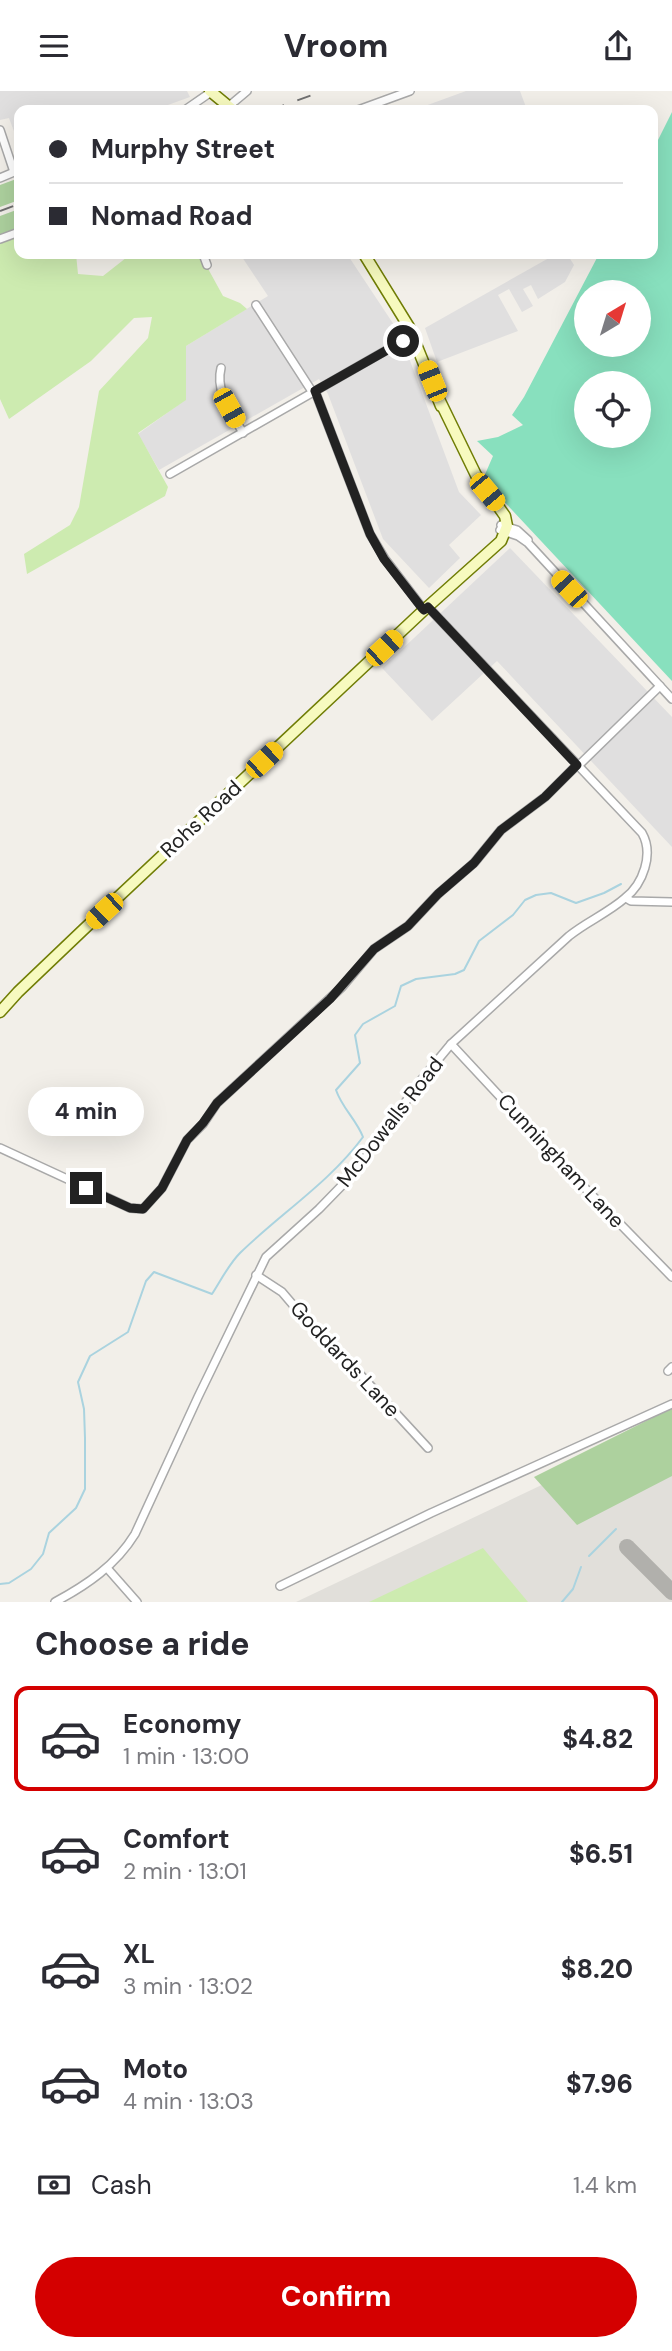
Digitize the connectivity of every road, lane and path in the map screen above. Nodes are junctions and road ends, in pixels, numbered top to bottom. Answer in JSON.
{"nodes":[{"id":1,"x":247,"y":91,"type":"edge"},
{"id":2,"x":410,"y":91,"type":"edge"},
{"id":3,"x":211,"y":92,"type":"edge"},
{"id":4,"x":192,"y":105,"type":"edge"},
{"id":5,"x":226,"y":105,"type":"edge"},
{"id":6,"x":235,"y":105,"type":"edge"},
{"id":7,"x":372,"y":105,"type":"edge"},
{"id":8,"x":0,"y":130,"type":"edge"},
{"id":9,"x":14,"y":164,"type":"edge"},
{"id":10,"x":205,"y":259,"type":"edge"},
{"id":11,"x":367,"y":259,"type":"edge"},
{"id":12,"x":207,"y":265,"type":"dead end"},
{"id":13,"x":256,"y":306,"type":"dead end"},
{"id":14,"x":413,"y":335,"type":"junction"},
{"id":15,"x":221,"y":368,"type":"dead end"},
{"id":16,"x":314,"y":392,"type":"junction"},
{"id":17,"x":243,"y":433,"type":"junction"},
{"id":18,"x":170,"y":474,"type":"dead end"},
{"id":19,"x":503,"y":529,"type":"junction"},
{"id":20,"x":426,"y":608,"type":"junction"},
{"id":21,"x":660,"y":686,"type":"junction"},
{"id":22,"x":672,"y":699,"type":"edge"},
{"id":23,"x":578,"y":765,"type":"junction"},
{"id":24,"x":626,"y":898,"type":"junction"},
{"id":25,"x":672,"y":902,"type":"edge"},
{"id":26,"x":0,"y":1012,"type":"edge"},
{"id":27,"x":451,"y":1044,"type":"junction"},
{"id":28,"x":0,"y":1148,"type":"edge"},
{"id":29,"x":256,"y":1275,"type":"junction"},
{"id":30,"x":672,"y":1277,"type":"edge"},
{"id":31,"x":672,"y":1404,"type":"edge"},
{"id":32,"x":428,"y":1448,"type":"dead end"},
{"id":33,"x":107,"y":1568,"type":"junction"},
{"id":34,"x":280,"y":1586,"type":"dead end"},
{"id":35,"x":55,"y":1602,"type":"edge"},
{"id":36,"x":137,"y":1602,"type":"edge"}],
"edges":[{"from":1,"to":6,"type":"street"},
{"from":2,"to":7,"type":"street"},
{"from":3,"to":4,"type":"street"},
{"from":3,"to":5,"type":"street"},
{"from":8,"to":9,"type":"street"},
{"from":10,"to":12,"type":"street"},
{"from":11,"to":14,"type":"street"},
{"from":13,"to":16,"type":"street"},
{"from":14,"to":16,"type":"street"},
{"from":14,"to":19,"type":"street"},
{"from":15,"to":17,"type":"street"},
{"from":16,"to":17,"type":"street"},
{"from":16,"to":20,"type":"street"},
{"from":17,"to":18,"type":"street"},
{"from":19,"to":20,"type":"street","name":"Rohs Road"},
{"from":19,"to":21,"type":"street"},
{"from":20,"to":23,"type":"street"},
{"from":20,"to":26,"type":"street","name":"Rohs Road"},
{"from":21,"to":22,"type":"street"},
{"from":21,"to":23,"type":"street"},
{"from":23,"to":24,"type":"street","name":"McDowalls Road"},
{"from":23,"to":28,"type":"street"},
{"from":24,"to":25,"type":"street"},
{"from":24,"to":27,"type":"street","name":"McDowalls Road"},
{"from":27,"to":29,"type":"street","name":"McDowalls Road"},
{"from":27,"to":30,"type":"street","name":"Cunningham Lane"},
{"from":29,"to":32,"type":"street","name":"Goddards Lane"},
{"from":29,"to":33,"type":"street","name":"McDowalls Road"},
{"from":31,"to":34,"type":"street"},
{"from":33,"to":35,"type":"street","name":"McDowalls Road"},
{"from":33,"to":36,"type":"street"}]}
